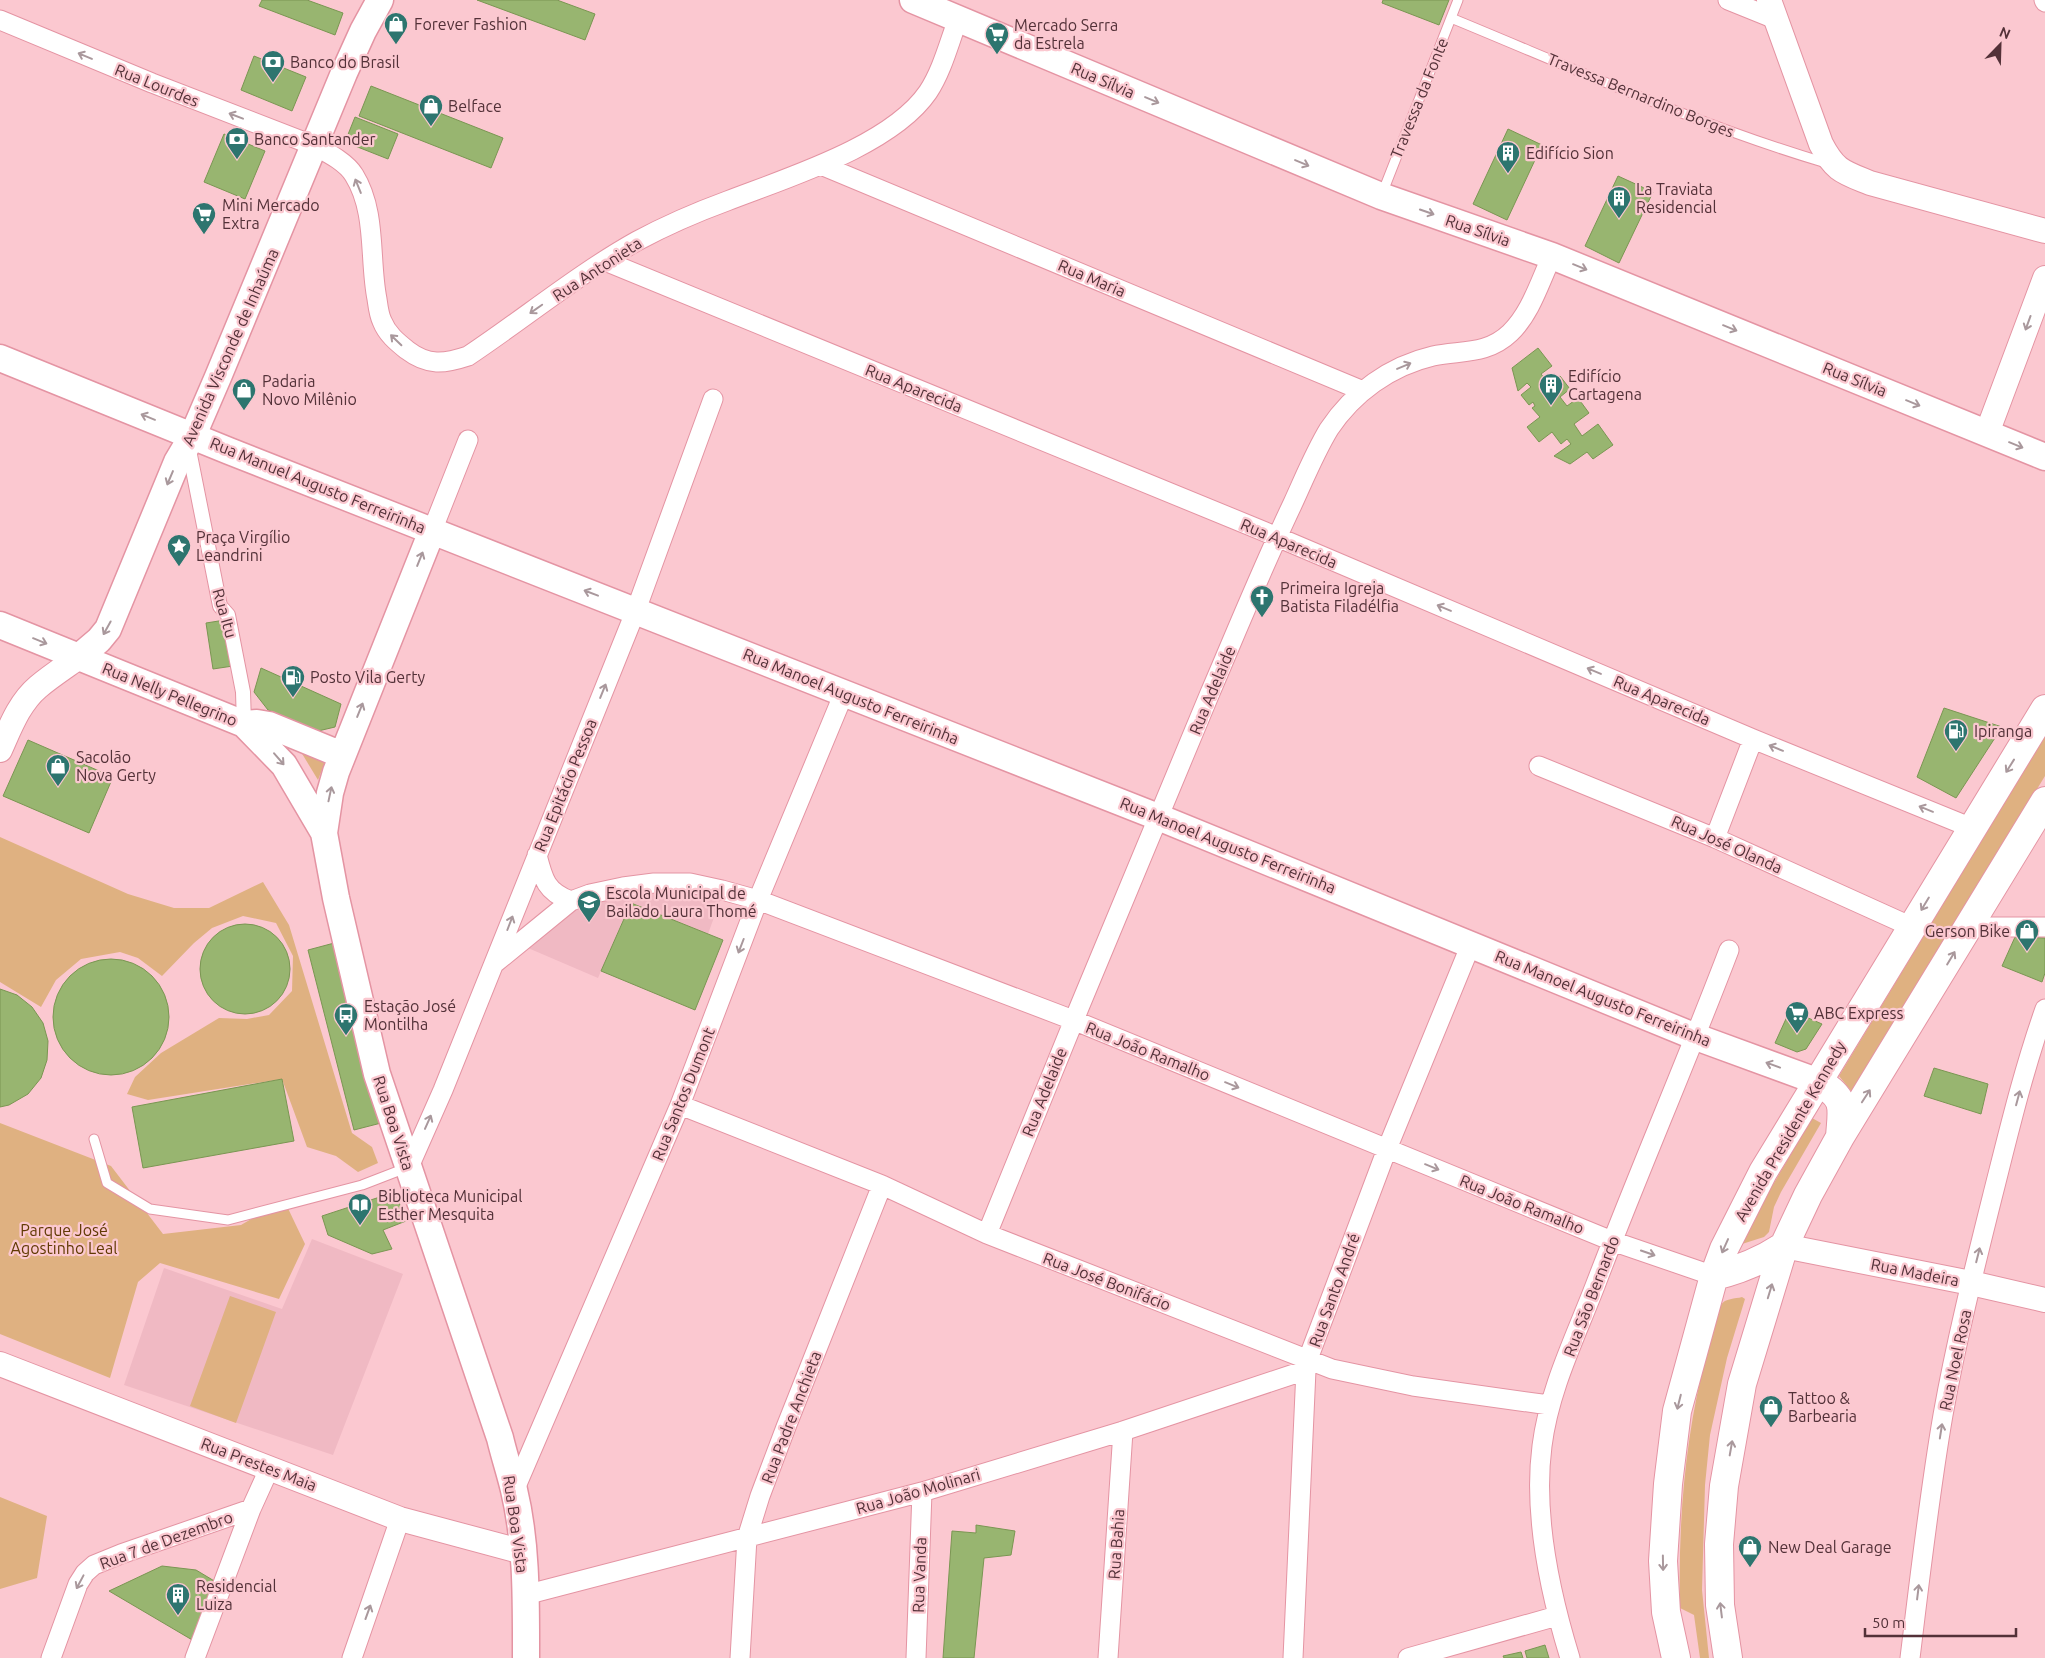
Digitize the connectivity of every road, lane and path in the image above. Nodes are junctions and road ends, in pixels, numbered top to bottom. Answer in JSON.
{"nodes":[{"id":1,"x":380,"y":0,"type":"edge"},
{"id":2,"x":913,"y":0,"type":"edge"},
{"id":3,"x":1458,"y":0,"type":"edge"},
{"id":4,"x":1728,"y":0,"type":"edge"},
{"id":5,"x":1772,"y":10,"type":"edge"},
{"id":6,"x":1451,"y":18,"type":"junction"},
{"id":7,"x":958,"y":19,"type":"junction"},
{"id":8,"x":0,"y":20,"type":"edge"},
{"id":9,"x":314,"y":146,"type":"junction"},
{"id":10,"x":821,"y":165,"type":"junction"},
{"id":11,"x":1834,"y":165,"type":"junction"},
{"id":12,"x":1380,"y":196,"type":"junction"},
{"id":13,"x":2045,"y":231,"type":"edge"},
{"id":14,"x":1552,"y":256,"type":"junction"},
{"id":15,"x":605,"y":260,"type":"junction"},
{"id":16,"x":2045,"y":278,"type":"edge"},
{"id":17,"x":0,"y":358,"type":"edge"},
{"id":18,"x":1363,"y":391,"type":"junction"},
{"id":19,"x":713,"y":399,"type":"dead end"},
{"id":20,"x":1987,"y":434,"type":"junction"},
{"id":21,"x":191,"y":440,"type":"junction"},
{"id":22,"x":468,"y":440,"type":"dead end"},
{"id":23,"x":2045,"y":457,"type":"edge"},
{"id":24,"x":432,"y":531,"type":"junction"},
{"id":25,"x":1276,"y":537,"type":"junction"},
{"id":26,"x":636,"y":610,"type":"junction"},
{"id":27,"x":0,"y":625,"type":"edge"},
{"id":28,"x":79,"y":657,"type":"junction"},
{"id":29,"x":844,"y":693,"type":"junction"},
{"id":30,"x":2045,"y":709,"type":"edge"},
{"id":31,"x":244,"y":724,"type":"junction"},
{"id":32,"x":1753,"y":739,"type":"junction"},
{"id":33,"x":0,"y":750,"type":"edge"},
{"id":34,"x":342,"y":755,"type":"junction"},
{"id":35,"x":1539,"y":766,"type":"dead end"},
{"id":36,"x":2045,"y":801,"type":"edge"},
{"id":37,"x":1158,"y":817,"type":"junction"},
{"id":38,"x":1972,"y":828,"type":"junction"},
{"id":39,"x":324,"y":833,"type":"junction"},
{"id":40,"x":1715,"y":838,"type":"junction"},
{"id":41,"x":537,"y":855,"type":"junction"},
{"id":42,"x":758,"y":900,"type":"junction"},
{"id":43,"x":571,"y":901,"type":"junction"},
{"id":44,"x":2045,"y":926,"type":"edge"},
{"id":45,"x":1912,"y":927,"type":"junction"},
{"id":46,"x":1969,"y":928,"type":"junction"},
{"id":47,"x":1471,"y":944,"type":"junction"},
{"id":48,"x":1729,"y":950,"type":"dead end"},
{"id":49,"x":495,"y":962,"type":"junction"},
{"id":50,"x":2045,"y":1009,"type":"edge"},
{"id":51,"x":1073,"y":1020,"type":"junction"},
{"id":52,"x":1696,"y":1037,"type":"junction"},
{"id":53,"x":1819,"y":1082,"type":"junction"},
{"id":54,"x":680,"y":1105,"type":"junction"},
{"id":55,"x":1840,"y":1137,"type":"junction"},
{"id":56,"x":94,"y":1139,"type":"dead end"},
{"id":57,"x":1386,"y":1149,"type":"junction"},
{"id":58,"x":409,"y":1167,"type":"junction"},
{"id":59,"x":882,"y":1185,"type":"junction"},
{"id":60,"x":987,"y":1234,"type":"junction"},
{"id":61,"x":1612,"y":1241,"type":"junction"},
{"id":62,"x":1784,"y":1246,"type":"junction"},
{"id":63,"x":1714,"y":1276,"type":"junction"},
{"id":64,"x":1971,"y":1283,"type":"junction"},
{"id":65,"x":2045,"y":1300,"type":"edge"},
{"id":66,"x":0,"y":1364,"type":"edge"},
{"id":67,"x":1307,"y":1365,"type":"junction"},
{"id":68,"x":1549,"y":1405,"type":"junction"},
{"id":69,"x":1124,"y":1431,"type":"junction"},
{"id":70,"x":270,"y":1467,"type":"junction"},
{"id":71,"x":514,"y":1491,"type":"junction"},
{"id":72,"x":922,"y":1492,"type":"junction"},
{"id":73,"x":252,"y":1509,"type":"junction"},
{"id":74,"x":400,"y":1519,"type":"junction"},
{"id":75,"x":747,"y":1538,"type":"junction"},
{"id":76,"x":523,"y":1552,"type":"junction"},
{"id":77,"x":525,"y":1595,"type":"junction"},
{"id":78,"x":1557,"y":1616,"type":"junction"},
{"id":79,"x":51,"y":1658,"type":"edge"},
{"id":80,"x":195,"y":1658,"type":"edge"},
{"id":81,"x":352,"y":1658,"type":"edge"},
{"id":82,"x":526,"y":1658,"type":"edge"},
{"id":83,"x":740,"y":1658,"type":"edge"},
{"id":84,"x":916,"y":1658,"type":"edge"},
{"id":85,"x":1108,"y":1658,"type":"edge"},
{"id":86,"x":1293,"y":1658,"type":"edge"},
{"id":87,"x":1408,"y":1658,"type":"edge"},
{"id":88,"x":1570,"y":1658,"type":"edge"},
{"id":89,"x":1676,"y":1658,"type":"edge"},
{"id":90,"x":1728,"y":1658,"type":"edge"},
{"id":91,"x":1910,"y":1658,"type":"edge"}],
"edges":[{"from":1,"to":9,"type":"main road","name":"Avenida Visconde de Inhaúma"},
{"from":2,"to":7,"type":"main road","name":"Rua Sílvia"},
{"from":3,"to":6,"type":"lane","name":"Travessa da Fonte"},
{"from":4,"to":5,"type":"street"},
{"from":5,"to":11,"type":"street"},
{"from":6,"to":11,"type":"lane","name":"Travessa Bernardino Borges"},
{"from":6,"to":12,"type":"lane","name":"Travessa da Fonte"},
{"from":7,"to":10,"type":"street","name":"Rua Antonieta"},
{"from":7,"to":12,"type":"main road","name":"Rua Sílvia","one_way":true},
{"from":9,"to":8,"type":"street","name":"Rua Lourdes","one_way":true},
{"from":15,"to":9,"type":"street","name":"Rua Antonieta","one_way":true},
{"from":9,"to":21,"type":"main road","name":"Avenida Visconde de Inhaúma"},
{"from":10,"to":15,"type":"street","name":"Rua Antonieta"},
{"from":10,"to":18,"type":"street","name":"Rua Maria"},
{"from":11,"to":13,"type":"street"},
{"from":12,"to":14,"type":"main road","name":"Rua Sílvia","one_way":true},
{"from":18,"to":14,"type":"street","name":"Rua Adelaide","one_way":true},
{"from":14,"to":20,"type":"main road","name":"Rua Sílvia","one_way":true},
{"from":15,"to":25,"type":"street","name":"Rua Aparecida"},
{"from":16,"to":20,"type":"street","one_way":true},
{"from":21,"to":17,"type":"main road","name":"Rua Manuel Augusto Ferreirinha","one_way":true},
{"from":18,"to":25,"type":"street","name":"Rua Adelaide"},
{"from":19,"to":26,"type":"street","name":"Rua Epitácio Pessoa"},
{"from":20,"to":23,"type":"main road","name":"Rua Sílvia","one_way":true},
{"from":21,"to":24,"type":"main road","name":"Rua Manuel Augusto Ferreirinha"},
{"from":21,"to":28,"type":"main road","name":"Avenida Visconde de Inhaúma","one_way":true},
{"from":21,"to":31,"type":"street","name":"Rua Itu"},
{"from":22,"to":24,"type":"street"},
{"from":26,"to":24,"type":"main road","name":"Rua Manuel Augusto Ferreirinha","one_way":true},
{"from":34,"to":24,"type":"main road","one_way":true},
{"from":32,"to":25,"type":"street","name":"Rua Aparecida","one_way":true},
{"from":25,"to":37,"type":"street","name":"Rua Adelaide"},
{"from":26,"to":29,"type":"main road","name":"Rua Manoel Augusto Ferreirinha"},
{"from":41,"to":26,"type":"street","name":"Rua Epitácio Pessoa","one_way":true},
{"from":27,"to":28,"type":"main road","name":"Rua Nelly Pellegrino","one_way":true},
{"from":28,"to":31,"type":"main road","name":"Rua Nelly Pellegrino"},
{"from":28,"to":33,"type":"street"},
{"from":29,"to":37,"type":"main road","name":"Rua Manoel Augusto Ferreirinha"},
{"from":29,"to":42,"type":"street","name":"Rua Santos Dumont"},
{"from":30,"to":38,"type":"main road","name":"Avenida Presidente Kennedy","one_way":true},
{"from":31,"to":34,"type":"main road","name":"Rua Nelly Pellegrino"},
{"from":31,"to":39,"type":"main road","name":"Rua Boa Vista","one_way":true},
{"from":38,"to":32,"type":"street","name":"Rua Aparecida","one_way":true},
{"from":32,"to":40,"type":"street"},
{"from":39,"to":34,"type":"main road","one_way":true},
{"from":35,"to":40,"type":"street","name":"Rua José Olanda"},
{"from":36,"to":46,"type":"main road"},
{"from":37,"to":47,"type":"main road","name":"Rua Manoel Augusto Ferreirinha"},
{"from":37,"to":51,"type":"street","name":"Rua Adelaide"},
{"from":38,"to":45,"type":"main road","name":"Avenida Presidente Kennedy","one_way":true},
{"from":39,"to":58,"type":"main road","name":"Rua Boa Vista"},
{"from":40,"to":45,"type":"street","name":"Rua José Olanda"},
{"from":41,"to":43,"type":"street"},
{"from":49,"to":41,"type":"street","name":"Rua Epitácio Pessoa","one_way":true},
{"from":42,"to":43,"type":"street","name":"Rua João Ramalho"},
{"from":42,"to":51,"type":"street","name":"Rua João Ramalho"},
{"from":42,"to":54,"type":"street","name":"Rua Santos Dumont","one_way":true},
{"from":43,"to":49,"type":"street","name":"Rua João Ramalho"},
{"from":44,"to":46,"type":"street"},
{"from":45,"to":53,"type":"main road","name":"Avenida Presidente Kennedy"},
{"from":55,"to":46,"type":"main road","one_way":true},
{"from":47,"to":52,"type":"main road","name":"Rua Manoel Augusto Ferreirinha"},
{"from":47,"to":57,"type":"street","name":"Rua Santo André"},
{"from":48,"to":52,"type":"street","name":"Rua São Bernardo"},
{"from":58,"to":49,"type":"street","name":"Rua Epitácio Pessoa","one_way":true},
{"from":64,"to":50,"type":"street","name":"Rua Noel Rosa","one_way":true},
{"from":51,"to":57,"type":"street","name":"Rua João Ramalho","one_way":true},
{"from":51,"to":60,"type":"street","name":"Rua Adelaide"},
{"from":53,"to":52,"type":"main road","name":"Rua Manoel Augusto Ferreirinha","one_way":true},
{"from":52,"to":61,"type":"street","name":"Rua São Bernardo"},
{"from":53,"to":55,"type":"main road"},
{"from":53,"to":63,"type":"main road","name":"Avenida Presidente Kennedy","one_way":true},
{"from":54,"to":59,"type":"street","name":"Rua José Bonifácio"},
{"from":54,"to":71,"type":"street","name":"Rua Santos Dumont"},
{"from":55,"to":62,"type":"main road"},
{"from":56,"to":58,"type":"lane"},
{"from":57,"to":61,"type":"street","name":"Rua João Ramalho","one_way":true},
{"from":57,"to":67,"type":"street","name":"Rua Santo André"},
{"from":58,"to":71,"type":"main road","name":"Rua Boa Vista"},
{"from":59,"to":60,"type":"street","name":"Rua José Bonifácio"},
{"from":59,"to":75,"type":"street","name":"Rua Padre Anchieta"},
{"from":60,"to":67,"type":"street","name":"Rua José Bonifácio"},
{"from":61,"to":63,"type":"street","name":"Rua João Ramalho","one_way":true},
{"from":61,"to":68,"type":"street","name":"Rua São Bernardo"},
{"from":62,"to":63,"type":"main road"},
{"from":62,"to":64,"type":"street","name":"Rua Madeira"},
{"from":90,"to":62,"type":"main road","one_way":true},
{"from":63,"to":89,"type":"main road","name":"Avenida Presidente Kennedy","one_way":true},
{"from":64,"to":65,"type":"street","name":"Rua Madeira"},
{"from":91,"to":64,"type":"street","name":"Rua Noel Rosa","one_way":true},
{"from":66,"to":70,"type":"street","name":"Rua Prestes Maia"},
{"from":67,"to":68,"type":"street","name":"Rua José Bonifácio"},
{"from":67,"to":69,"type":"street","name":"Rua João Molinari"},
{"from":67,"to":86,"type":"street","name":"Rua Santo André"},
{"from":68,"to":78,"type":"street","name":"Rua São Bernardo"},
{"from":69,"to":72,"type":"street","name":"Rua João Molinari"},
{"from":69,"to":85,"type":"street","name":"Rua Bahia"},
{"from":70,"to":73,"type":"street"},
{"from":70,"to":74,"type":"street","name":"Rua Prestes Maia"},
{"from":71,"to":76,"type":"main road","name":"Rua Boa Vista"},
{"from":72,"to":75,"type":"street","name":"Rua João Molinari"},
{"from":72,"to":84,"type":"street","name":"Rua Vanda"},
{"from":73,"to":79,"type":"street","name":"Rua 7 de Dezembro","one_way":true},
{"from":73,"to":80,"type":"street"},
{"from":74,"to":76,"type":"street","name":"Rua Prestes Maia"},
{"from":81,"to":74,"type":"street","one_way":true},
{"from":75,"to":77,"type":"street","name":"Rua João Molinari"},
{"from":75,"to":83,"type":"street","name":"Rua Padre Anchieta"},
{"from":76,"to":77,"type":"main road","name":"Rua Boa Vista"},
{"from":77,"to":82,"type":"main road","name":"Rua Boa Vista"},
{"from":78,"to":87,"type":"street"},
{"from":78,"to":88,"type":"street","name":"Rua São Bernardo"}]}
